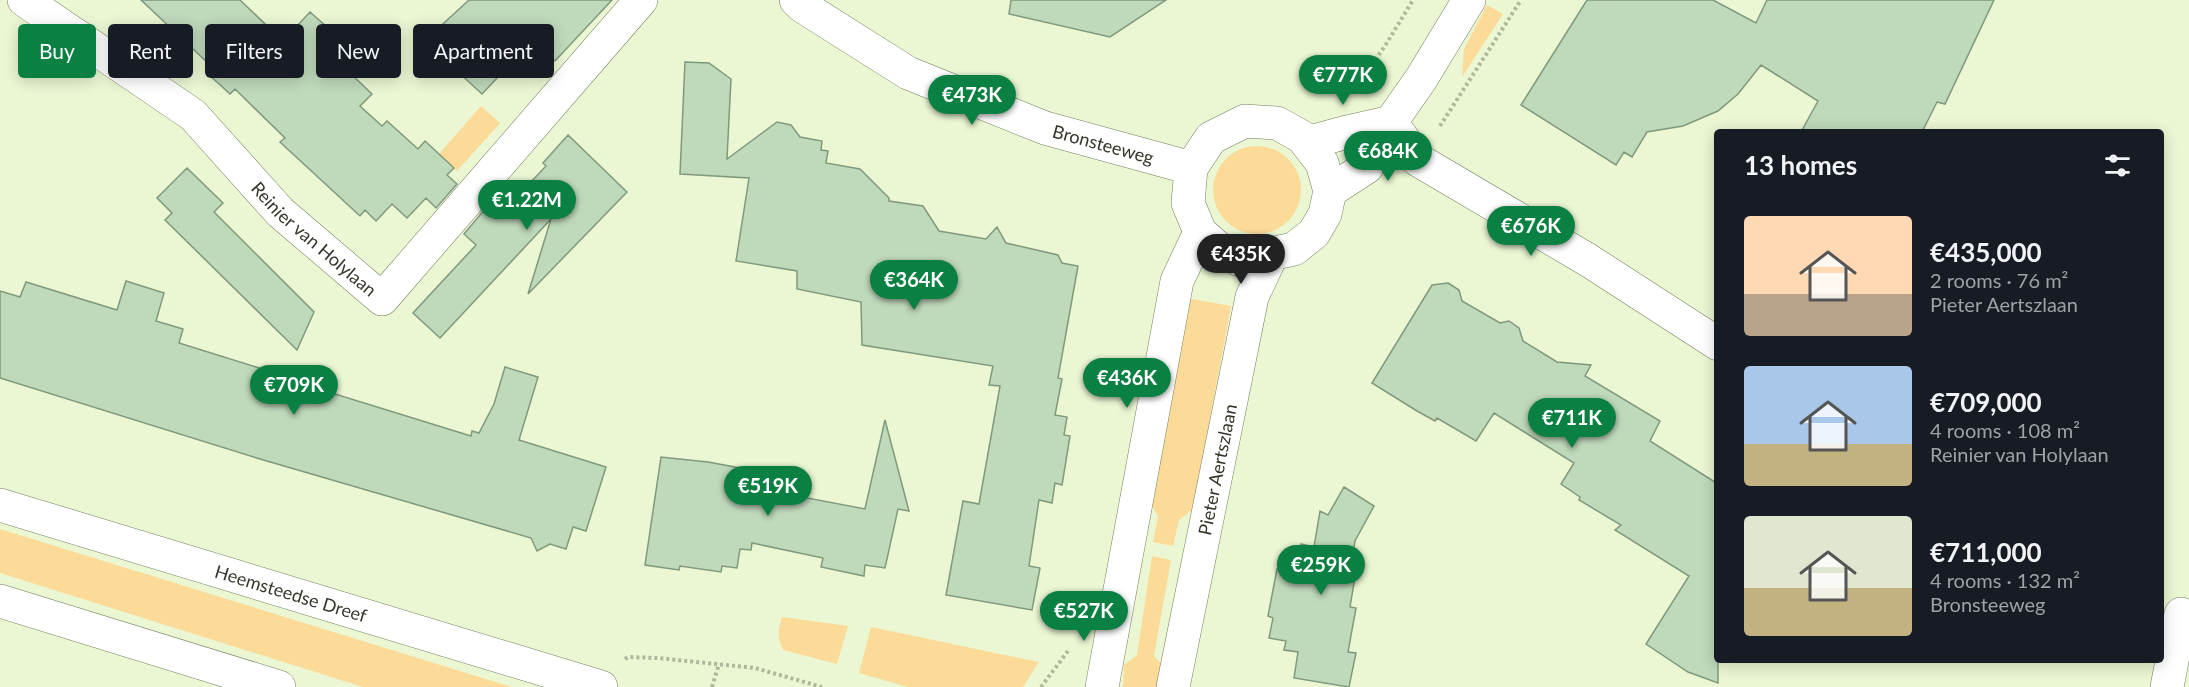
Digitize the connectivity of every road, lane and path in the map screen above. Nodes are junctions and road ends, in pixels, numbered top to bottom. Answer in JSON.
{"nodes":[{"id":1,"x":24,"y":0,"type":"edge"},
{"id":2,"x":642,"y":0,"type":"edge"},
{"id":3,"x":796,"y":0,"type":"edge"},
{"id":4,"x":1413,"y":0,"type":"edge"},
{"id":5,"x":1469,"y":0,"type":"edge"},
{"id":6,"x":1347,"y":91,"type":"dead end"},
{"id":7,"x":1391,"y":123,"type":"junction"},
{"id":8,"x":1307,"y":143,"type":"junction"},
{"id":9,"x":1191,"y":168,"type":"junction"},
{"id":10,"x":1330,"y":191,"type":"junction"},
{"id":11,"x":1200,"y":232,"type":"junction"},
{"id":12,"x":1272,"y":254,"type":"junction"},
{"id":13,"x":1714,"y":341,"type":"edge"},
{"id":14,"x":0,"y":505,"type":"edge"},
{"id":15,"x":0,"y":601,"type":"edge"},
{"id":16,"x":2177,"y":612,"type":"edge"},
{"id":17,"x":719,"y":664,"type":"junction"},
{"id":18,"x":591,"y":684,"type":"edge"},
{"id":19,"x":279,"y":687,"type":"edge"},
{"id":20,"x":712,"y":687,"type":"edge"},
{"id":21,"x":822,"y":687,"type":"edge"},
{"id":22,"x":1102,"y":687,"type":"edge"},
{"id":23,"x":1173,"y":687,"type":"edge"},
{"id":24,"x":2167,"y":687,"type":"edge"}],
"edges":[{"from":1,"to":2,"type":"street","name":"Reinier van Holylaan"},
{"from":3,"to":9,"type":"street","name":"Bronsteeweg"},
{"from":4,"to":6,"type":"path"},
{"from":5,"to":7,"type":"street"},
{"from":7,"to":8,"type":"street"},
{"from":7,"to":10,"type":"street"},
{"from":7,"to":13,"type":"street"},
{"from":8,"to":9,"type":"street"},
{"from":8,"to":10,"type":"street"},
{"from":9,"to":11,"type":"street"},
{"from":10,"to":12,"type":"street"},
{"from":11,"to":12,"type":"street"},
{"from":11,"to":22,"type":"street"},
{"from":12,"to":23,"type":"street","name":"Pieter Aertszlaan"},
{"from":14,"to":18,"type":"street","name":"Heemsteedse Dreef"},
{"from":15,"to":19,"type":"street"},
{"from":16,"to":24,"type":"street"},
{"from":17,"to":18,"type":"path"},
{"from":17,"to":20,"type":"path"},
{"from":17,"to":21,"type":"path"}]}
